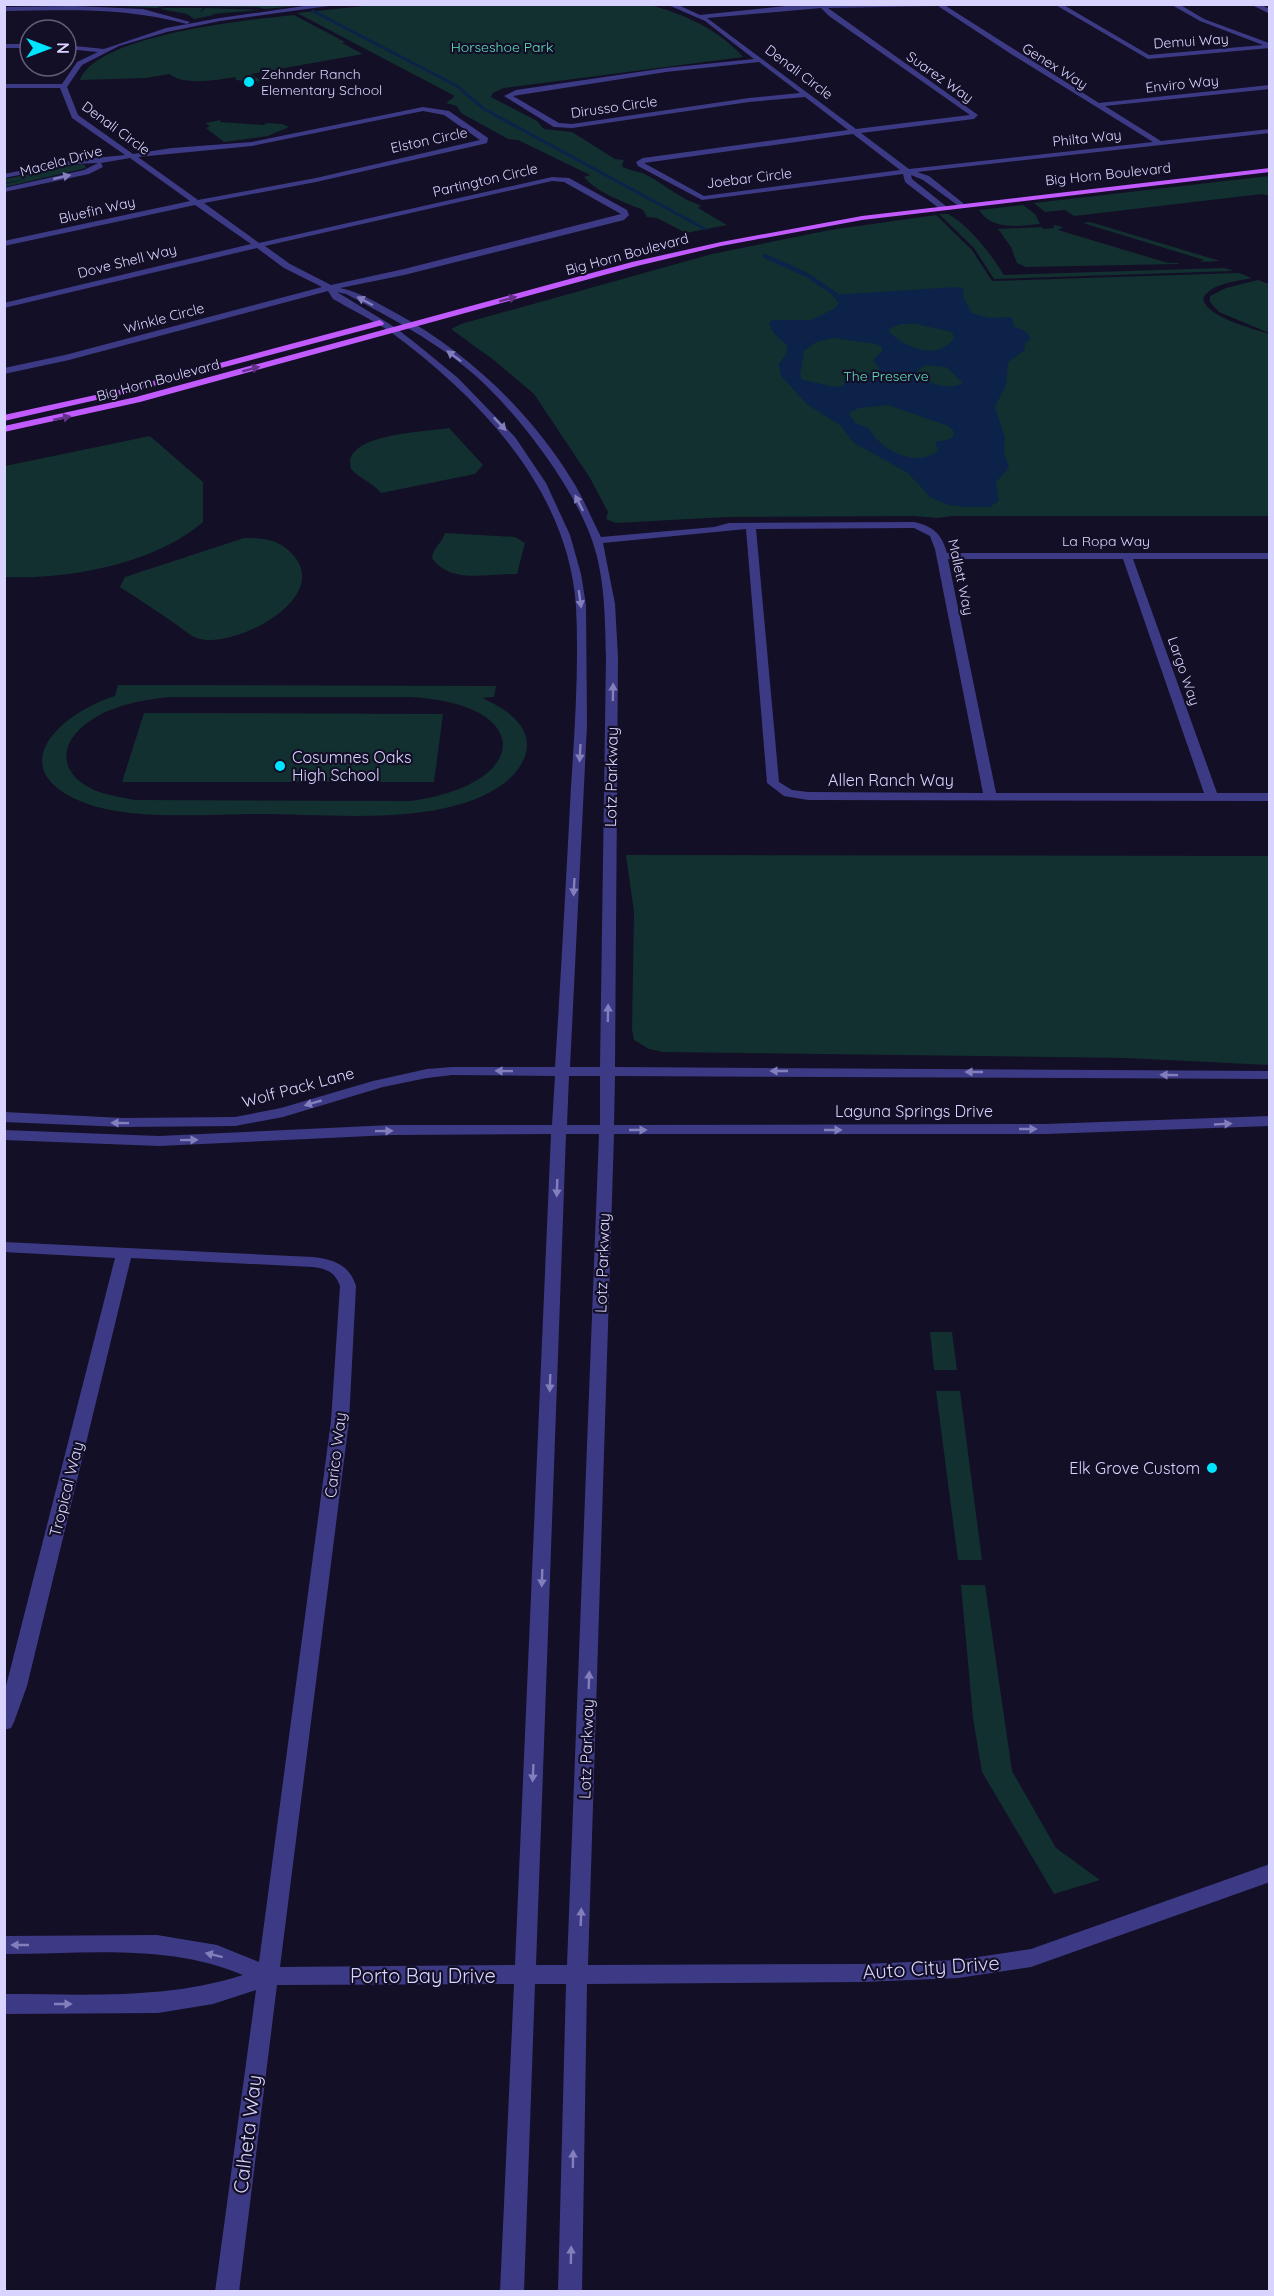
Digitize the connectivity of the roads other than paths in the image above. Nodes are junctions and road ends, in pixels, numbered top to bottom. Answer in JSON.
{"nodes":[{"id":1,"x":340,"y":4,"type":"edge"},
{"id":2,"x":669,"y":4,"type":"edge"},
{"id":3,"x":962,"y":4,"type":"edge"},
{"id":4,"x":1057,"y":4,"type":"edge"},
{"id":5,"x":1173,"y":4,"type":"edge"},
{"id":6,"x":1253,"y":4,"type":"edge"},
{"id":7,"x":940,"y":5,"type":"edge"},
{"id":8,"x":822,"y":6,"type":"junction"},
{"id":9,"x":4,"y":9,"type":"edge"},
{"id":10,"x":1269,"y":12,"type":"edge"},
{"id":11,"x":702,"y":16,"type":"junction"},
{"id":12,"x":190,"y":23,"type":"junction"},
{"id":13,"x":1269,"y":46,"type":"edge"},
{"id":14,"x":78,"y":48,"type":"edge"},
{"id":15,"x":101,"y":50,"type":"junction"},
{"id":16,"x":760,"y":60,"type":"junction"},
{"id":17,"x":4,"y":86,"type":"edge"},
{"id":18,"x":60,"y":86,"type":"junction"},
{"id":19,"x":1269,"y":87,"type":"edge"},
{"id":20,"x":806,"y":95,"type":"junction"},
{"id":21,"x":1096,"y":105,"type":"junction"},
{"id":22,"x":854,"y":131,"type":"junction"},
{"id":23,"x":1269,"y":131,"type":"edge"},
{"id":24,"x":1160,"y":143,"type":"junction"},
{"id":25,"x":128,"y":157,"type":"junction"},
{"id":26,"x":1269,"y":163,"type":"edge"},
{"id":27,"x":1269,"y":170,"type":"edge"},
{"id":28,"x":908,"y":171,"type":"junction"},
{"id":29,"x":4,"y":176,"type":"edge"},
{"id":30,"x":4,"y":190,"type":"edge"},
{"id":31,"x":953,"y":199,"type":"junction"},
{"id":32,"x":196,"y":202,"type":"junction"},
{"id":33,"x":939,"y":204,"type":"junction"},
{"id":34,"x":960,"y":205,"type":"junction"},
{"id":35,"x":4,"y":244,"type":"edge"},
{"id":36,"x":256,"y":245,"type":"junction"},
{"id":37,"x":330,"y":288,"type":"junction"},
{"id":38,"x":4,"y":306,"type":"edge"},
{"id":39,"x":398,"y":318,"type":"junction"},
{"id":40,"x":381,"y":322,"type":"junction"},
{"id":41,"x":411,"y":325,"type":"junction"},
{"id":42,"x":393,"y":330,"type":"junction"},
{"id":43,"x":4,"y":371,"type":"edge"},
{"id":44,"x":4,"y":418,"type":"edge"},
{"id":45,"x":4,"y":429,"type":"edge"},
{"id":46,"x":751,"y":526,"type":"junction"},
{"id":47,"x":594,"y":535,"type":"junction"},
{"id":48,"x":942,"y":556,"type":"junction"},
{"id":49,"x":1127,"y":556,"type":"junction"},
{"id":50,"x":1269,"y":556,"type":"edge"},
{"id":51,"x":990,"y":796,"type":"junction"},
{"id":52,"x":1212,"y":796,"type":"junction"},
{"id":53,"x":1269,"y":797,"type":"edge"},
{"id":54,"x":562,"y":1072,"type":"junction"},
{"id":55,"x":606,"y":1072,"type":"junction"},
{"id":56,"x":1269,"y":1075,"type":"edge"},
{"id":57,"x":4,"y":1117,"type":"edge"},
{"id":58,"x":1269,"y":1121,"type":"edge"},
{"id":59,"x":559,"y":1130,"type":"junction"},
{"id":60,"x":607,"y":1130,"type":"junction"},
{"id":61,"x":4,"y":1135,"type":"edge"},
{"id":62,"x":4,"y":1247,"type":"edge"},
{"id":63,"x":124,"y":1255,"type":"junction"},
{"id":64,"x":4,"y":1722,"type":"edge"},
{"id":65,"x":1269,"y":1873,"type":"edge"},
{"id":66,"x":4,"y":1945,"type":"edge"},
{"id":67,"x":524,"y":1975,"type":"junction"},
{"id":68,"x":577,"y":1975,"type":"junction"},
{"id":69,"x":268,"y":1976,"type":"junction"},
{"id":70,"x":4,"y":2004,"type":"edge"},
{"id":71,"x":227,"y":2292,"type":"edge"},
{"id":72,"x":512,"y":2292,"type":"edge"},
{"id":73,"x":570,"y":2292,"type":"edge"}],
"edges":[{"from":1,"to":12,"type":"street"},
{"from":2,"to":11,"type":"street","name":"Denali Circle"},
{"from":3,"to":7,"type":"street"},
{"from":4,"to":13,"type":"street","name":"Demui Way"},
{"from":5,"to":13,"type":"street"},
{"from":6,"to":10,"type":"street"},
{"from":7,"to":8,"type":"street"},
{"from":7,"to":21,"type":"street","name":"Genex Way"},
{"from":8,"to":11,"type":"street"},
{"from":8,"to":22,"type":"street","name":"Suarez Way"},
{"from":9,"to":12,"type":"street"},
{"from":11,"to":16,"type":"street","name":"Denali Circle"},
{"from":12,"to":15,"type":"street"},
{"from":14,"to":15,"type":"street"},
{"from":15,"to":18,"type":"street"},
{"from":16,"to":20,"type":"street","name":"Denali Circle"},
{"from":16,"to":20,"type":"street","name":"Dirusso Circle"},
{"from":17,"to":18,"type":"street"},
{"from":18,"to":25,"type":"street","name":"Denali Circle"},
{"from":19,"to":21,"type":"street","name":"Enviro Way"},
{"from":20,"to":22,"type":"street","name":"Denali Circle"},
{"from":21,"to":24,"type":"street","name":"Genex Way"},
{"from":22,"to":28,"type":"street","name":"Denali Circle"},
{"from":22,"to":28,"type":"street","name":"Joebar Circle"},
{"from":23,"to":24,"type":"street","name":"Philta Way"},
{"from":24,"to":28,"type":"street","name":"Philta Way"},
{"from":25,"to":29,"type":"street","name":"Macela Drive"},
{"from":30,"to":25,"type":"street","name":"Macela Drive","one_way":true},
{"from":25,"to":32,"type":"street","name":"Denali Circle"},
{"from":25,"to":32,"type":"street","name":"Elston Circle"},
{"from":26,"to":31,"type":"main road","name":"Big Horn Boulevard"},
{"from":27,"to":34,"type":"main road","name":"Big Horn Boulevard"},
{"from":28,"to":31,"type":"street","name":"Denali Circle"},
{"from":28,"to":33,"type":"street","name":"Denali Circle"},
{"from":31,"to":33,"type":"main road","name":"Big Horn Boulevard"},
{"from":31,"to":34,"type":"street","name":"Denali Circle"},
{"from":32,"to":35,"type":"street","name":"Bluefin Way"},
{"from":32,"to":36,"type":"street","name":"Denali Circle"},
{"from":33,"to":34,"type":"main road","name":"Big Horn Boulevard"},
{"from":33,"to":39,"type":"main road","name":"Big Horn Boulevard"},
{"from":41,"to":33,"type":"main road","name":"Big Horn Boulevard","one_way":true},
{"from":36,"to":37,"type":"street","name":"Denali Circle"},
{"from":36,"to":37,"type":"street","name":"Partington Circle"},
{"from":36,"to":38,"type":"street","name":"Dove Shell Way"},
{"from":39,"to":37,"type":"street","name":"Denali Circle","one_way":true},
{"from":37,"to":40,"type":"street","name":"Denali Circle"},
{"from":37,"to":43,"type":"street","name":"Winkle Circle"},
{"from":39,"to":40,"type":"main road","name":"Big Horn Boulevard"},
{"from":39,"to":41,"type":"street","name":"Lotz Parkway"},
{"from":40,"to":42,"type":"street","name":"Lotz Parkway"},
{"from":40,"to":44,"type":"main road","name":"Big Horn Boulevard"},
{"from":41,"to":42,"type":"main road","name":"Big Horn Boulevard"},
{"from":47,"to":41,"type":"street","name":"Lotz Parkway","one_way":true},
{"from":45,"to":42,"type":"main road","name":"Big Horn Boulevard","one_way":true},
{"from":42,"to":54,"type":"street","name":"Lotz Parkway","one_way":true},
{"from":46,"to":47,"type":"street","name":"Mallett Way"},
{"from":46,"to":48,"type":"street","name":"Mallett Way"},
{"from":46,"to":51,"type":"street","name":"Allen Ranch Way"},
{"from":55,"to":47,"type":"street","name":"Lotz Parkway","one_way":true},
{"from":48,"to":49,"type":"street","name":"La Ropa Way"},
{"from":48,"to":51,"type":"street","name":"Mallett Way"},
{"from":49,"to":50,"type":"street","name":"La Ropa Way"},
{"from":49,"to":52,"type":"street","name":"Largo Way"},
{"from":51,"to":52,"type":"street","name":"Allen Ranch Way"},
{"from":52,"to":53,"type":"street","name":"Allen Ranch Way"},
{"from":54,"to":55,"type":"street"},
{"from":54,"to":57,"type":"street","name":"Wolf Pack Lane","one_way":true},
{"from":54,"to":59,"type":"street","name":"Lotz Parkway"},
{"from":56,"to":55,"type":"street","one_way":true},
{"from":55,"to":60,"type":"street","name":"Lotz Parkway"},
{"from":60,"to":58,"type":"street","name":"Laguna Springs Drive","one_way":true},
{"from":59,"to":60,"type":"street","name":"Laguna Springs Drive"},
{"from":61,"to":59,"type":"street","one_way":true},
{"from":59,"to":67,"type":"street","name":"Lotz Parkway","one_way":true},
{"from":68,"to":60,"type":"street","name":"Lotz Parkway","one_way":true},
{"from":62,"to":63,"type":"street","name":"Carico Way"},
{"from":63,"to":64,"type":"street","name":"Tropical Way"},
{"from":63,"to":69,"type":"street","name":"Carico Way"},
{"from":65,"to":68,"type":"street","name":"Auto City Drive"},
{"from":69,"to":66,"type":"street","name":"Porto Bay Drive","one_way":true},
{"from":67,"to":68,"type":"street","name":"Porto Bay Drive"},
{"from":67,"to":69,"type":"street","name":"Porto Bay Drive"},
{"from":67,"to":72,"type":"street","name":"Lotz Parkway"},
{"from":73,"to":68,"type":"street","name":"Lotz Parkway","one_way":true},
{"from":70,"to":69,"type":"street","name":"Porto Bay Drive","one_way":true},
{"from":69,"to":71,"type":"street","name":"Calheta Way"}]}
